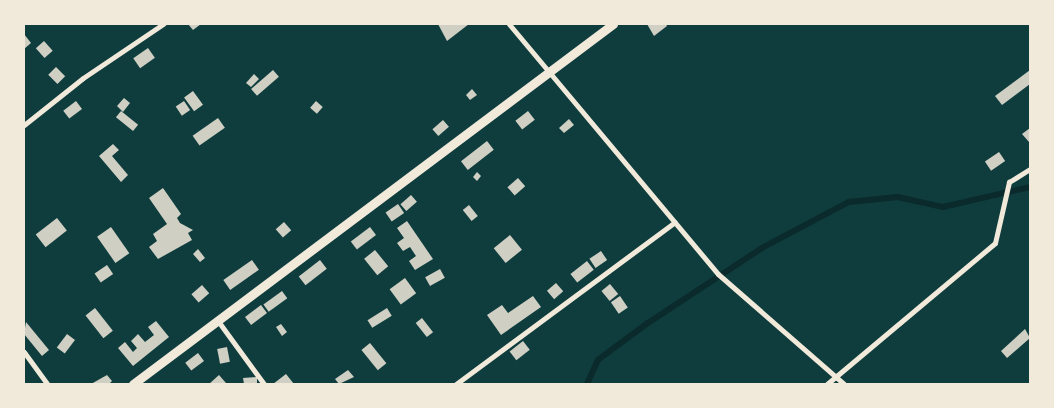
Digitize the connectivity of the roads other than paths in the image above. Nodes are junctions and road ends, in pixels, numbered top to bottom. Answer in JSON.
{"nodes":[{"id":1,"x":163,"y":24,"type":"edge"},
{"id":2,"x":509,"y":24,"type":"edge"},
{"id":3,"x":612,"y":24,"type":"edge"},
{"id":4,"x":553,"y":72,"type":"junction"},
{"id":5,"x":24,"y":126,"type":"edge"},
{"id":6,"x":1030,"y":169,"type":"edge"},
{"id":7,"x":675,"y":222,"type":"junction"},
{"id":8,"x":218,"y":321,"type":"junction"},
{"id":9,"x":24,"y":352,"type":"edge"},
{"id":10,"x":837,"y":376,"type":"junction"},
{"id":11,"x":47,"y":384,"type":"edge"},
{"id":12,"x":133,"y":384,"type":"edge"},
{"id":13,"x":264,"y":384,"type":"edge"},
{"id":14,"x":456,"y":384,"type":"edge"},
{"id":15,"x":827,"y":384,"type":"edge"},
{"id":16,"x":844,"y":384,"type":"edge"}],
"edges":[{"from":1,"to":5,"type":"street"},
{"from":2,"to":4,"type":"street"},
{"from":3,"to":4,"type":"street"},
{"from":4,"to":7,"type":"street"},
{"from":4,"to":8,"type":"street"},
{"from":6,"to":10,"type":"street"},
{"from":7,"to":10,"type":"street"},
{"from":7,"to":14,"type":"street"},
{"from":8,"to":12,"type":"street"},
{"from":8,"to":13,"type":"street"},
{"from":9,"to":11,"type":"street"},
{"from":10,"to":15,"type":"street"},
{"from":10,"to":16,"type":"street"}]}
